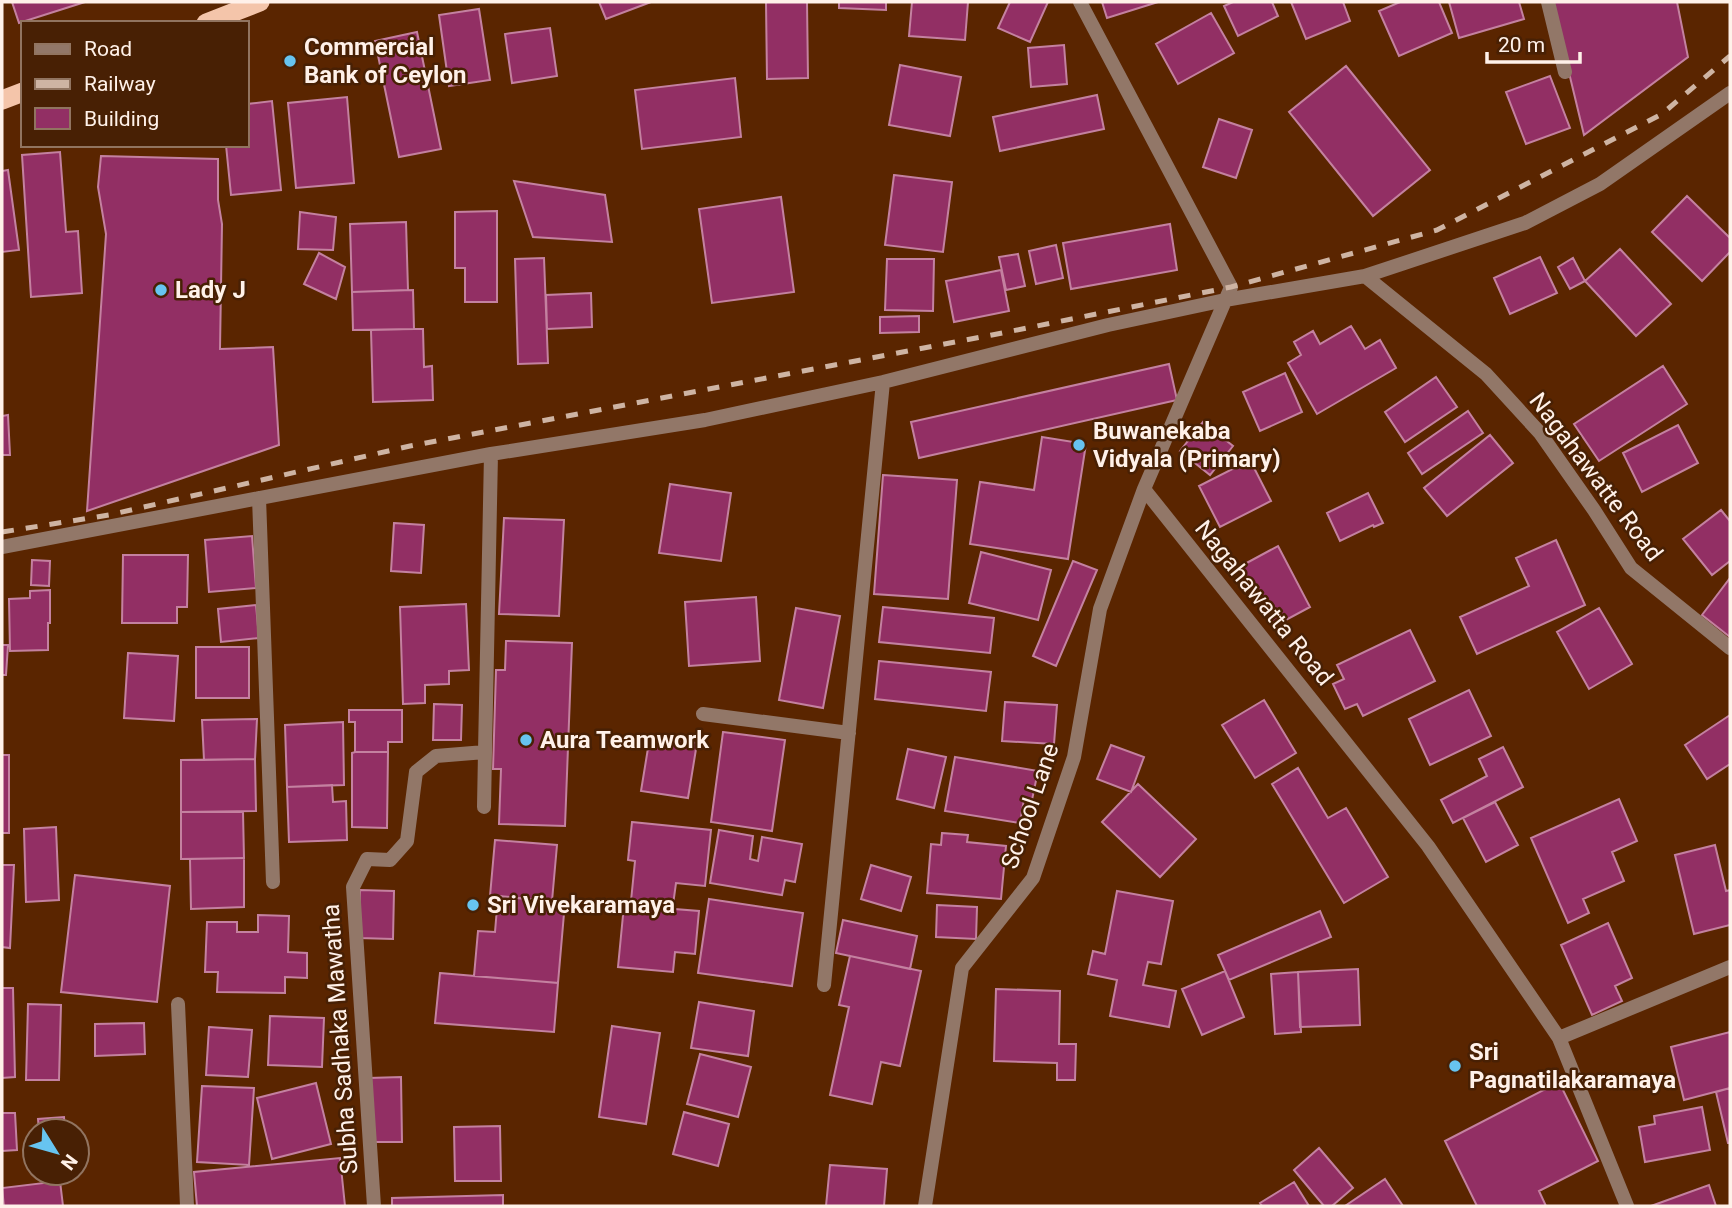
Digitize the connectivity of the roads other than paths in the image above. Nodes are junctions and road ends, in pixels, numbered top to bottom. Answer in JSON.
{"nodes":[{"id":1,"x":260,"y":2,"type":"edge"},
{"id":2,"x":1080,"y":2,"type":"edge"},
{"id":3,"x":1548,"y":2,"type":"edge"},
{"id":4,"x":211,"y":21,"type":"edge"},
{"id":5,"x":1564,"y":72,"type":"dead end"},
{"id":6,"x":21,"y":93,"type":"edge"},
{"id":7,"x":1730,"y":93,"type":"edge"},
{"id":8,"x":2,"y":100,"type":"edge"},
{"id":9,"x":1365,"y":276,"type":"junction"},
{"id":10,"x":1225,"y":300,"type":"junction"},
{"id":11,"x":883,"y":382,"type":"junction"},
{"id":12,"x":491,"y":454,"type":"junction"},
{"id":13,"x":1144,"y":489,"type":"junction"},
{"id":14,"x":259,"y":498,"type":"junction"},
{"id":15,"x":2,"y":547,"type":"edge"},
{"id":16,"x":1730,"y":648,"type":"edge"},
{"id":17,"x":703,"y":714,"type":"dead end"},
{"id":18,"x":849,"y":733,"type":"junction"},
{"id":19,"x":485,"y":752,"type":"junction"},
{"id":20,"x":484,"y":807,"type":"dead end"},
{"id":21,"x":273,"y":882,"type":"dead end"},
{"id":22,"x":1730,"y":967,"type":"edge"},
{"id":23,"x":824,"y":985,"type":"dead end"},
{"id":24,"x":178,"y":1004,"type":"dead end"},
{"id":25,"x":1559,"y":1038,"type":"junction"},
{"id":26,"x":187,"y":1206,"type":"edge"},
{"id":27,"x":374,"y":1206,"type":"edge"},
{"id":28,"x":925,"y":1206,"type":"edge"},
{"id":29,"x":1627,"y":1206,"type":"edge"}],
"edges":[{"from":1,"to":4,"type":"highway"},
{"from":2,"to":10,"type":"street"},
{"from":3,"to":5,"type":"street"},
{"from":6,"to":8,"type":"highway"},
{"from":7,"to":9,"type":"street"},
{"from":9,"to":10,"type":"street"},
{"from":9,"to":16,"type":"street","name":"Nagahawatte Road"},
{"from":10,"to":11,"type":"street"},
{"from":10,"to":13,"type":"street"},
{"from":11,"to":12,"type":"street"},
{"from":11,"to":18,"type":"street"},
{"from":12,"to":14,"type":"street"},
{"from":12,"to":19,"type":"street"},
{"from":13,"to":25,"type":"street","name":"Nagahawatta Road"},
{"from":13,"to":28,"type":"street","name":"School Lane"},
{"from":14,"to":15,"type":"street"},
{"from":14,"to":21,"type":"street"},
{"from":17,"to":18,"type":"street"},
{"from":18,"to":23,"type":"street"},
{"from":19,"to":20,"type":"street"},
{"from":19,"to":27,"type":"street","name":"Subha Sadhaka Mawatha"},
{"from":22,"to":25,"type":"street"},
{"from":24,"to":26,"type":"street"},
{"from":25,"to":29,"type":"street","name":"Nagahawatta Road"}]}
